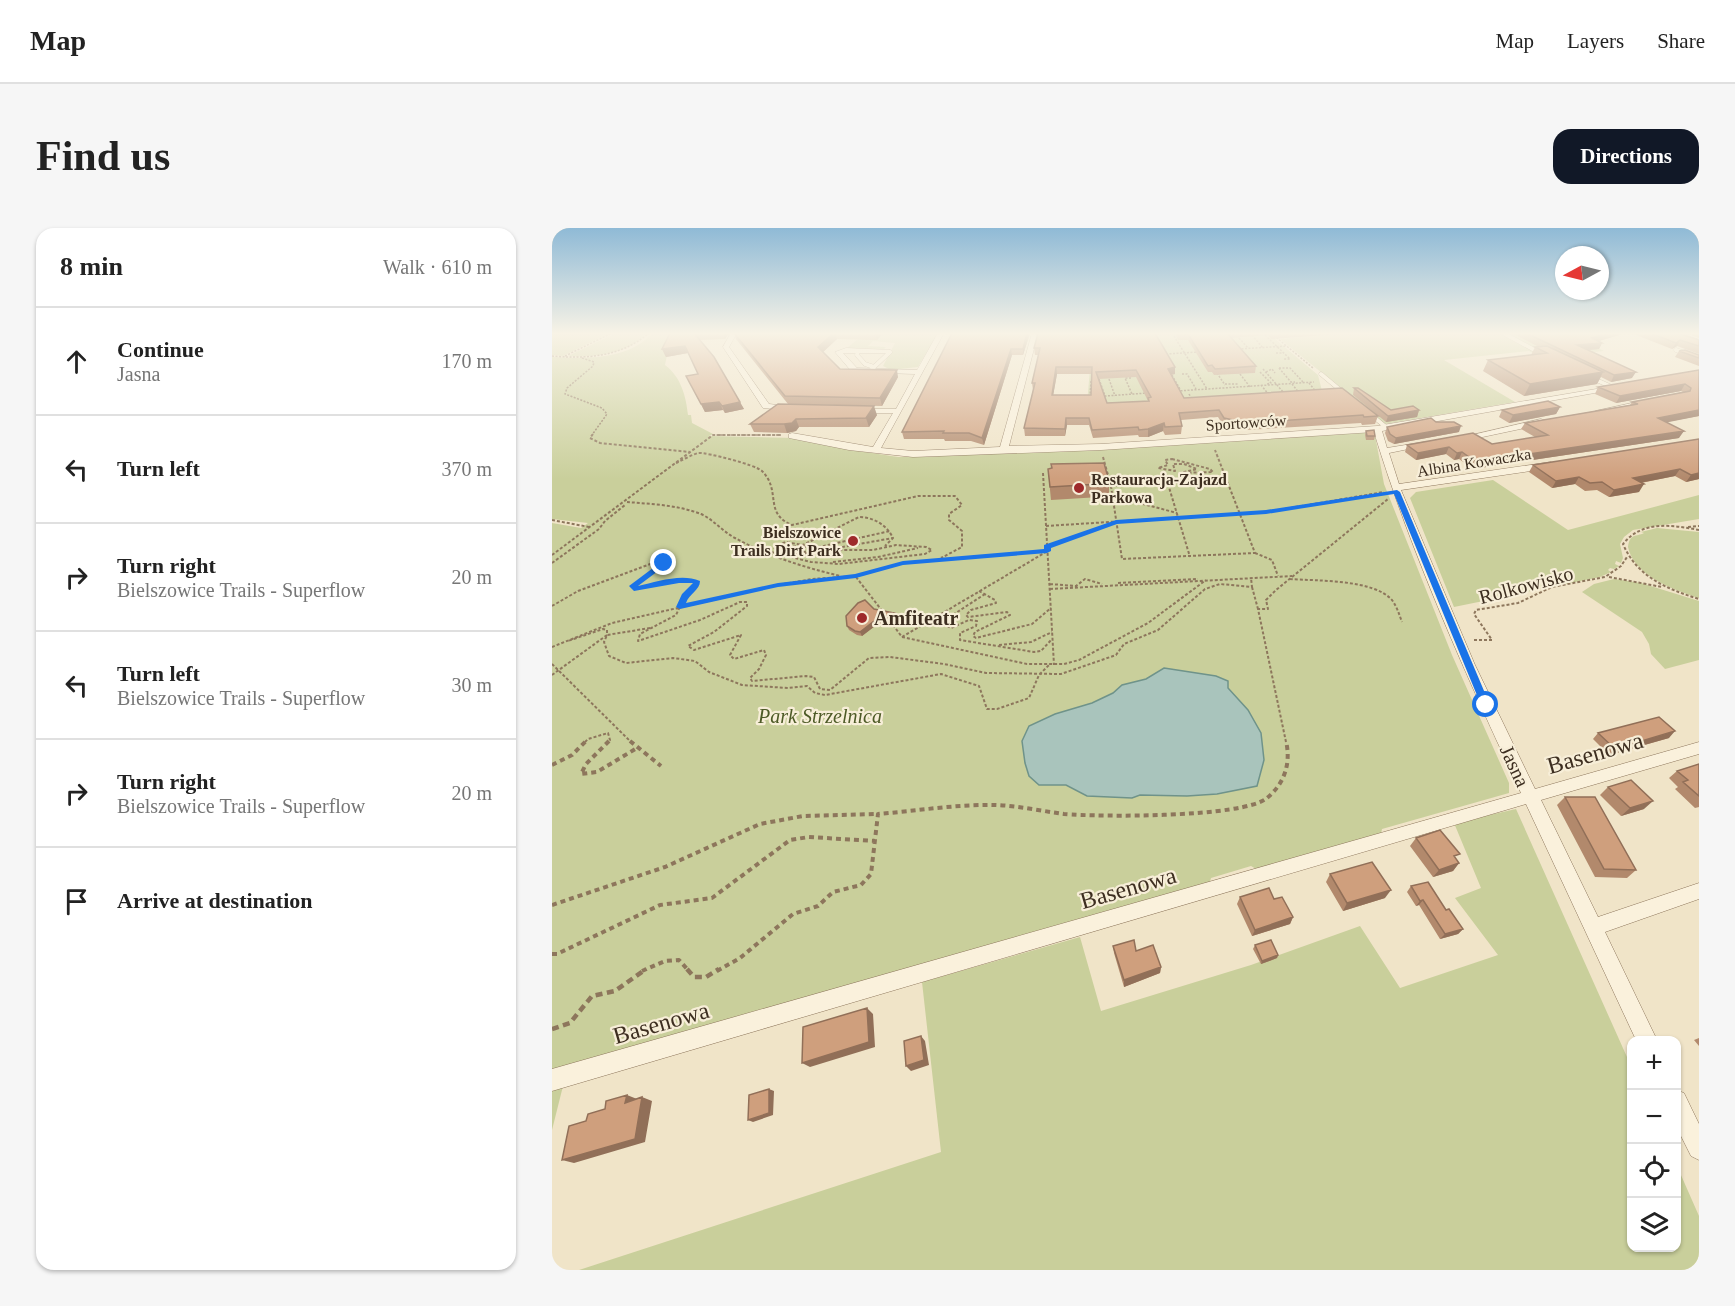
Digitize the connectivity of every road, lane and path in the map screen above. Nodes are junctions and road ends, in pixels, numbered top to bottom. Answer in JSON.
{"nodes":[{"id":1,"x":1091,"y":381,"type":"edge"},
{"id":2,"x":575,"y":382,"type":"edge"},
{"id":3,"x":749,"y":382,"type":"edge"},
{"id":4,"x":916,"y":382,"type":"edge"},
{"id":5,"x":1022,"y":382,"type":"edge"},
{"id":6,"x":1100,"y":382,"type":"edge"},
{"id":7,"x":1110,"y":382,"type":"edge"},
{"id":8,"x":1126,"y":382,"type":"edge"},
{"id":9,"x":1175,"y":382,"type":"edge"},
{"id":10,"x":1191,"y":382,"type":"edge"},
{"id":11,"x":1202,"y":382,"type":"edge"},
{"id":12,"x":1223,"y":382,"type":"edge"},
{"id":13,"x":1245,"y":382,"type":"edge"},
{"id":14,"x":1269,"y":382,"type":"edge"},
{"id":15,"x":1288,"y":382,"type":"edge"},
{"id":16,"x":1292,"y":382,"type":"edge"},
{"id":17,"x":1304,"y":382,"type":"junction"},
{"id":18,"x":1331,"y":382,"type":"joint"},
{"id":19,"x":1601,"y":382,"type":"edge"},
{"id":20,"x":1257,"y":383,"type":"dead end"},
{"id":21,"x":1275,"y":383,"type":"junction"},
{"id":22,"x":1309,"y":383,"type":"junction"},
{"id":23,"x":1292,"y":384,"type":"junction"},
{"id":24,"x":1261,"y":385,"type":"junction"},
{"id":25,"x":1623,"y":385,"type":"edge"},
{"id":26,"x":1226,"y":386,"type":"junction"},
{"id":27,"x":1146,"y":387,"type":"edge"},
{"id":28,"x":1248,"y":387,"type":"junction"},
{"id":29,"x":1612,"y":387,"type":"junction"},
{"id":30,"x":1231,"y":388,"type":"junction"},
{"id":31,"x":1196,"y":390,"type":"junction"},
{"id":32,"x":1216,"y":390,"type":"junction"},
{"id":33,"x":1223,"y":390,"type":"dead end"},
{"id":34,"x":1137,"y":391,"type":"dead end"},
{"id":35,"x":1180,"y":391,"type":"junction"},
{"id":36,"x":1208,"y":391,"type":"junction"},
{"id":37,"x":1169,"y":392,"type":"edge"},
{"id":38,"x":1251,"y":393,"type":"edge"},
{"id":39,"x":1105,"y":394,"type":"junction"},
{"id":40,"x":1114,"y":395,"type":"junction"},
{"id":41,"x":1130,"y":395,"type":"junction"},
{"id":42,"x":1236,"y":395,"type":"edge"},
{"id":43,"x":1312,"y":396,"type":"edge"},
{"id":44,"x":1200,"y":397,"type":"edge"},
{"id":45,"x":1281,"y":397,"type":"edge"},
{"id":46,"x":1350,"y":397,"type":"edge"},
{"id":47,"x":1266,"y":398,"type":"edge"},
{"id":48,"x":1299,"y":398,"type":"edge"},
{"id":49,"x":1113,"y":399,"type":"dead end"},
{"id":50,"x":1658,"y":400,"type":"edge"},
{"id":51,"x":1186,"y":404,"type":"edge"},
{"id":52,"x":797,"y":409,"type":"edge"},
{"id":53,"x":842,"y":410,"type":"edge"},
{"id":54,"x":899,"y":411,"type":"junction"},
{"id":55,"x":1368,"y":412,"type":"edge"},
{"id":56,"x":1589,"y":413,"type":"edge"},
{"id":57,"x":1555,"y":420,"type":"edge"},
{"id":58,"x":1382,"y":428,"type":"junction"},
{"id":59,"x":792,"y":436,"type":"joint"},
{"id":60,"x":1211,"y":440,"type":"junction"},
{"id":61,"x":1452,"y":440,"type":"edge"},
{"id":62,"x":1429,"y":444,"type":"edge"},
{"id":63,"x":1101,"y":447,"type":"junction"},
{"id":64,"x":1004,"y":449,"type":"junction"},
{"id":65,"x":875,"y":450,"type":"junction"},
{"id":66,"x":1385,"y":451,"type":"junction"},
{"id":67,"x":690,"y":452,"type":"junction"},
{"id":68,"x":676,"y":463,"type":"junction"},
{"id":69,"x":1557,"y":464,"type":"edge"},
{"id":70,"x":1108,"y":469,"type":"junction"},
{"id":71,"x":1160,"y":469,"type":"junction"},
{"id":72,"x":1101,"y":470,"type":"edge"},
{"id":73,"x":1043,"y":473,"type":"dead end"},
{"id":74,"x":1183,"y":474,"type":"junction"},
{"id":75,"x":1227,"y":480,"type":"junction"},
{"id":76,"x":1167,"y":483,"type":"junction"},
{"id":77,"x":1111,"y":486,"type":"junction"},
{"id":78,"x":1397,"y":493,"type":"junction"},
{"id":79,"x":1113,"y":496,"type":"junction"},
{"id":80,"x":628,"y":502,"type":"junction"},
{"id":81,"x":1177,"y":513,"type":"junction"},
{"id":82,"x":1241,"y":514,"type":"junction"},
{"id":83,"x":1179,"y":518,"type":"junction"},
{"id":84,"x":552,"y":520,"type":"edge"},
{"id":85,"x":1116,"y":522,"type":"junction"},
{"id":86,"x":1046,"y":526,"type":"junction"},
{"id":87,"x":1699,"y":526,"type":"edge"},
{"id":88,"x":589,"y":527,"type":"junction"},
{"id":89,"x":1683,"y":527,"type":"junction"},
{"id":90,"x":889,"y":530,"type":"junction"},
{"id":91,"x":1699,"y":530,"type":"edge"},
{"id":92,"x":893,"y":538,"type":"junction"},
{"id":93,"x":778,"y":546,"type":"junction"},
{"id":94,"x":884,"y":547,"type":"junction"},
{"id":95,"x":924,"y":547,"type":"junction"},
{"id":96,"x":775,"y":549,"type":"junction"},
{"id":97,"x":1047,"y":549,"type":"junction"},
{"id":98,"x":791,"y":550,"type":"junction"},
{"id":99,"x":769,"y":553,"type":"junction"},
{"id":100,"x":1255,"y":553,"type":"junction"},
{"id":101,"x":552,"y":555,"type":"edge"},
{"id":102,"x":1190,"y":557,"type":"junction"},
{"id":103,"x":1627,"y":557,"type":"junction"},
{"id":104,"x":937,"y":560,"type":"junction"},
{"id":105,"x":552,"y":562,"type":"edge"},
{"id":106,"x":822,"y":563,"type":"junction"},
{"id":107,"x":844,"y":576,"type":"junction"},
{"id":108,"x":856,"y":576,"type":"junction"},
{"id":109,"x":1278,"y":576,"type":"junction"},
{"id":110,"x":1292,"y":577,"type":"junction"},
{"id":111,"x":1608,"y":577,"type":"junction"},
{"id":112,"x":1251,"y":578,"type":"junction"},
{"id":113,"x":1206,"y":580,"type":"junction"},
{"id":114,"x":1049,"y":584,"type":"junction"},
{"id":115,"x":1252,"y":587,"type":"junction"},
{"id":116,"x":1050,"y":589,"type":"junction"},
{"id":117,"x":1672,"y":590,"type":"junction"},
{"id":118,"x":979,"y":591,"type":"junction"},
{"id":119,"x":985,"y":594,"type":"junction"},
{"id":120,"x":1699,"y":599,"type":"edge"},
{"id":121,"x":552,"y":606,"type":"edge"},
{"id":122,"x":680,"y":607,"type":"junction"},
{"id":123,"x":1051,"y":608,"type":"junction"},
{"id":124,"x":1258,"y":609,"type":"junction"},
{"id":125,"x":1402,"y":622,"type":"dead end"},
{"id":126,"x":652,"y":628,"type":"junction"},
{"id":127,"x":1052,"y":632,"type":"junction"},
{"id":128,"x":607,"y":635,"type":"junction"},
{"id":129,"x":902,"y":637,"type":"junction"},
{"id":130,"x":1052,"y":639,"type":"junction"},
{"id":131,"x":1464,"y":639,"type":"dead end"},
{"id":132,"x":556,"y":644,"type":"junction"},
{"id":133,"x":552,"y":646,"type":"edge"},
{"id":134,"x":994,"y":646,"type":"junction"},
{"id":135,"x":552,"y":664,"type":"edge"},
{"id":136,"x":1049,"y":665,"type":"junction"},
{"id":137,"x":1054,"y":665,"type":"junction"},
{"id":138,"x":560,"y":670,"type":"junction"},
{"id":139,"x":552,"y":675,"type":"edge"},
{"id":140,"x":1039,"y":675,"type":"junction"},
{"id":141,"x":807,"y":686,"type":"junction"},
{"id":142,"x":820,"y":689,"type":"junction"},
{"id":143,"x":637,"y":748,"type":"junction"},
{"id":144,"x":1699,"y":748,"type":"edge"},
{"id":145,"x":552,"y":765,"type":"edge"},
{"id":146,"x":661,"y":766,"type":"dead end"},
{"id":147,"x":1529,"y":796,"type":"junction"},
{"id":148,"x":878,"y":814,"type":"junction"},
{"id":149,"x":875,"y":841,"type":"junction"},
{"id":150,"x":1699,"y":891,"type":"edge"},
{"id":151,"x":552,"y":905,"type":"edge"},
{"id":152,"x":1593,"y":928,"type":"junction"},
{"id":153,"x":552,"y":954,"type":"edge"},
{"id":154,"x":552,"y":1029,"type":"edge"},
{"id":155,"x":1645,"y":1036,"type":"edge"},
{"id":156,"x":561,"y":1077,"type":"edge"},
{"id":157,"x":1681,"y":1110,"type":"edge"},
{"id":158,"x":1699,"y":1148,"type":"edge"}],
"edges":[{"from":1,"to":39,"type":"path"},
{"from":2,"to":67,"type":"path"},
{"from":3,"to":52,"type":"street"},
{"from":4,"to":54,"type":"street"},
{"from":5,"to":64,"type":"street"},
{"from":6,"to":39,"type":"path"},
{"from":7,"to":40,"type":"path"},
{"from":8,"to":41,"type":"path"},
{"from":9,"to":35,"type":"path"},
{"from":10,"to":31,"type":"path"},
{"from":11,"to":36,"type":"path"},
{"from":12,"to":26,"type":"path"},
{"from":13,"to":28,"type":"path"},
{"from":14,"to":24,"type":"path"},
{"from":15,"to":21,"type":"path"},
{"from":16,"to":17,"type":"path"},
{"from":17,"to":22,"type":"path"},
{"from":17,"to":23,"type":"path"},
{"from":18,"to":22,"type":"path"},
{"from":18,"to":46,"type":"lane"},
{"from":19,"to":29,"type":"lane"},
{"from":20,"to":24,"type":"path"},
{"from":21,"to":23,"type":"path"},
{"from":21,"to":24,"type":"path"},
{"from":21,"to":45,"type":"path"},
{"from":22,"to":43,"type":"path"},
{"from":23,"to":48,"type":"path"},
{"from":24,"to":28,"type":"path"},
{"from":24,"to":47,"type":"path"},
{"from":25,"to":29,"type":"street","name":"Sportowców"},
{"from":26,"to":30,"type":"path"},
{"from":26,"to":32,"type":"path"},
{"from":27,"to":41,"type":"path"},
{"from":28,"to":30,"type":"path"},
{"from":28,"to":38,"type":"path"},
{"from":29,"to":58,"type":"street","name":"Sportowców"},
{"from":30,"to":42,"type":"path"},
{"from":31,"to":35,"type":"path"},
{"from":31,"to":36,"type":"path"},
{"from":31,"to":44,"type":"path"},
{"from":32,"to":33,"type":"path"},
{"from":32,"to":36,"type":"path"},
{"from":34,"to":41,"type":"path"},
{"from":35,"to":37,"type":"path"},
{"from":35,"to":51,"type":"path"},
{"from":39,"to":40,"type":"path"},
{"from":40,"to":41,"type":"path"},
{"from":40,"to":41,"type":"path"},
{"from":40,"to":49,"type":"path"},
{"from":50,"to":56,"type":"street"},
{"from":53,"to":54,"type":"street"},
{"from":54,"to":65,"type":"street"},
{"from":55,"to":58,"type":"lane"},
{"from":57,"to":61,"type":"street"},
{"from":58,"to":60,"type":"street","name":"Sportowców"},
{"from":58,"to":66,"type":"street","name":"Jasna"},
{"from":59,"to":65,"type":"street","name":"Sportowców"},
{"from":59,"to":67,"type":"path"},
{"from":60,"to":63,"type":"street","name":"Sportowców"},
{"from":60,"to":75,"type":"path"},
{"from":62,"to":66,"type":"street"},
{"from":63,"to":64,"type":"street","name":"Sportowców"},
{"from":63,"to":70,"type":"path"},
{"from":64,"to":65,"type":"street","name":"Sportowców"},
{"from":66,"to":78,"type":"street","name":"Jasna"},
{"from":67,"to":68,"type":"path"},
{"from":68,"to":80,"type":"path"},
{"from":68,"to":104,"type":"path"},
{"from":69,"to":78,"type":"street","name":"Albina Kowaczka"},
{"from":70,"to":72,"type":"path"},
{"from":70,"to":77,"type":"path"},
{"from":71,"to":74,"type":"path"},
{"from":71,"to":74,"type":"path"},
{"from":71,"to":74,"type":"path"},
{"from":73,"to":86,"type":"path"},
{"from":75,"to":76,"type":"path"},
{"from":75,"to":82,"type":"path"},
{"from":76,"to":77,"type":"path"},
{"from":76,"to":81,"type":"path"},
{"from":77,"to":79,"type":"path"},
{"from":78,"to":82,"type":"path"},
{"from":78,"to":110,"type":"path"},
{"from":78,"to":147,"type":"street","name":"Jasna"},
{"from":79,"to":81,"type":"path"},
{"from":79,"to":85,"type":"path"},
{"from":80,"to":88,"type":"path"},
{"from":80,"to":99,"type":"path"},
{"from":80,"to":105,"type":"path"},
{"from":81,"to":83,"type":"path"},
{"from":82,"to":83,"type":"path"},
{"from":82,"to":100,"type":"path"},
{"from":83,"to":85,"type":"path"},
{"from":83,"to":102,"type":"path"},
{"from":84,"to":88,"type":"path"},
{"from":85,"to":86,"type":"path"},
{"from":85,"to":97,"type":"path"},
{"from":85,"to":102,"type":"path"},
{"from":86,"to":97,"type":"path"},
{"from":87,"to":89,"type":"path"},
{"from":88,"to":101,"type":"path"},
{"from":89,"to":91,"type":"path"},
{"from":89,"to":103,"type":"path"},
{"from":90,"to":92,"type":"path"},
{"from":90,"to":93,"type":"path"},
{"from":90,"to":98,"type":"path"},
{"from":92,"to":94,"type":"path"},
{"from":92,"to":98,"type":"path"},
{"from":93,"to":96,"type":"path"},
{"from":93,"to":98,"type":"path"},
{"from":94,"to":95,"type":"path"},
{"from":94,"to":96,"type":"path"},
{"from":95,"to":106,"type":"path"},
{"from":95,"to":106,"type":"path"},
{"from":96,"to":99,"type":"path"},
{"from":97,"to":104,"type":"path"},
{"from":97,"to":114,"type":"path"},
{"from":97,"to":118,"type":"path"},
{"from":99,"to":106,"type":"path"},
{"from":99,"to":107,"type":"path"},
{"from":100,"to":102,"type":"path"},
{"from":100,"to":109,"type":"path"},
{"from":103,"to":111,"type":"path"},
{"from":103,"to":117,"type":"path","name":"Rolkowisko"},
{"from":104,"to":108,"type":"path"},
{"from":107,"to":108,"type":"path"},
{"from":107,"to":122,"type":"path"},
{"from":108,"to":129,"type":"path"},
{"from":109,"to":110,"type":"path"},
{"from":109,"to":112,"type":"path"},
{"from":110,"to":124,"type":"path"},
{"from":110,"to":125,"type":"path"},
{"from":111,"to":117,"type":"path","name":"Rolkowisko"},
{"from":111,"to":131,"type":"path","name":"Rolkowisko"},
{"from":112,"to":113,"type":"path"},
{"from":112,"to":115,"type":"path"},
{"from":113,"to":114,"type":"path"},
{"from":113,"to":116,"type":"path"},
{"from":113,"to":137,"type":"path"},
{"from":114,"to":116,"type":"path"},
{"from":115,"to":124,"type":"path"},
{"from":115,"to":140,"type":"path"},
{"from":116,"to":123,"type":"path"},
{"from":117,"to":120,"type":"path","name":"Rolkowisko"},
{"from":118,"to":119,"type":"path"},
{"from":118,"to":129,"type":"path"},
{"from":119,"to":123,"type":"path"},
{"from":119,"to":134,"type":"path"},
{"from":121,"to":122,"type":"path"},
{"from":122,"to":126,"type":"path"},
{"from":122,"to":132,"type":"path"},
{"from":123,"to":127,"type":"path"},
{"from":124,"to":148,"type":"path"},
{"from":126,"to":128,"type":"path"},
{"from":126,"to":142,"type":"path"},
{"from":127,"to":130,"type":"path"},
{"from":127,"to":134,"type":"path"},
{"from":128,"to":132,"type":"path"},
{"from":128,"to":138,"type":"path"},
{"from":128,"to":141,"type":"path"},
{"from":129,"to":136,"type":"path"},
{"from":130,"to":134,"type":"path"},
{"from":130,"to":137,"type":"path"},
{"from":132,"to":133,"type":"path"},
{"from":135,"to":138,"type":"path"},
{"from":136,"to":137,"type":"path"},
{"from":136,"to":140,"type":"path"},
{"from":138,"to":139,"type":"path"},
{"from":138,"to":143,"type":"path"},
{"from":140,"to":141,"type":"path"},
{"from":140,"to":142,"type":"path"},
{"from":141,"to":142,"type":"path"},
{"from":143,"to":145,"type":"path"},
{"from":143,"to":146,"type":"path"},
{"from":144,"to":147,"type":"street","name":"Basenowa"},
{"from":147,"to":152,"type":"street","name":"Jasna"},
{"from":147,"to":156,"type":"street","name":"Basenowa"},
{"from":148,"to":149,"type":"path"},
{"from":148,"to":151,"type":"path"},
{"from":149,"to":153,"type":"path"},
{"from":149,"to":154,"type":"path"},
{"from":150,"to":152,"type":"street"},
{"from":152,"to":155,"type":"street","name":"Jasna"},
{"from":157,"to":158,"type":"street"}]}
